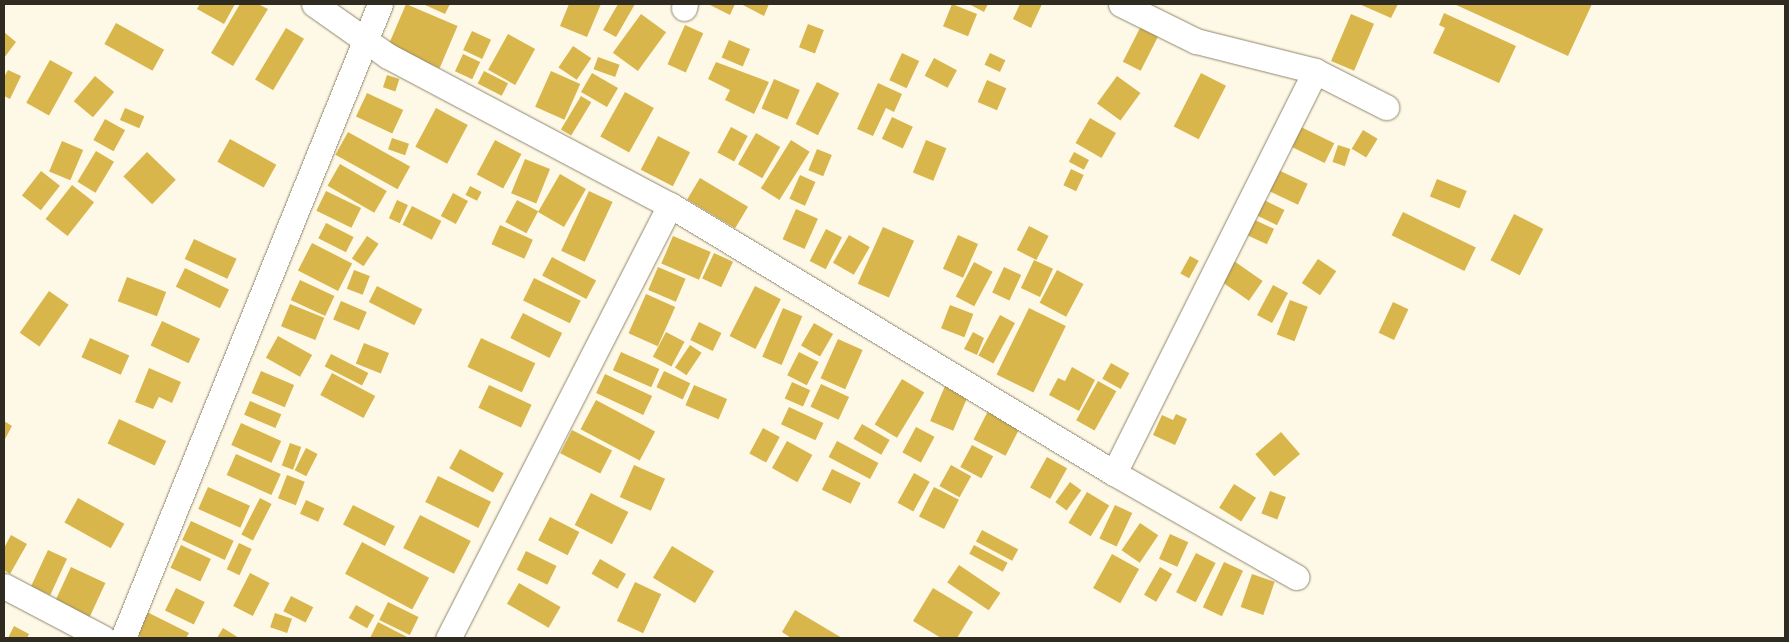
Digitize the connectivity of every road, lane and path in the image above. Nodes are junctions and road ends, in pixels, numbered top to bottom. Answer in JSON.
{"nodes":[{"id":1,"x":314,"y":4,"type":"edge"},
{"id":2,"x":380,"y":4,"type":"edge"},
{"id":3,"x":1121,"y":4,"type":"edge"},
{"id":4,"x":366,"y":39,"type":"junction"},
{"id":5,"x":1315,"y":71,"type":"junction"},
{"id":6,"x":1386,"y":107,"type":"dead end"},
{"id":7,"x":670,"y":205,"type":"junction"},
{"id":8,"x":1114,"y":473,"type":"junction"},
{"id":9,"x":1296,"y":577,"type":"dead end"},
{"id":10,"x":4,"y":586,"type":"edge"},
{"id":11,"x":103,"y":638,"type":"edge"},
{"id":12,"x":123,"y":638,"type":"edge"},
{"id":13,"x":448,"y":638,"type":"edge"}],
"edges":[{"from":1,"to":4,"type":"street"},
{"from":2,"to":4,"type":"street"},
{"from":3,"to":5,"type":"street"},
{"from":4,"to":7,"type":"street"},
{"from":4,"to":12,"type":"street"},
{"from":5,"to":6,"type":"street"},
{"from":5,"to":8,"type":"street"},
{"from":7,"to":8,"type":"street"},
{"from":7,"to":13,"type":"street"},
{"from":8,"to":9,"type":"street"},
{"from":10,"to":11,"type":"street"}]}
